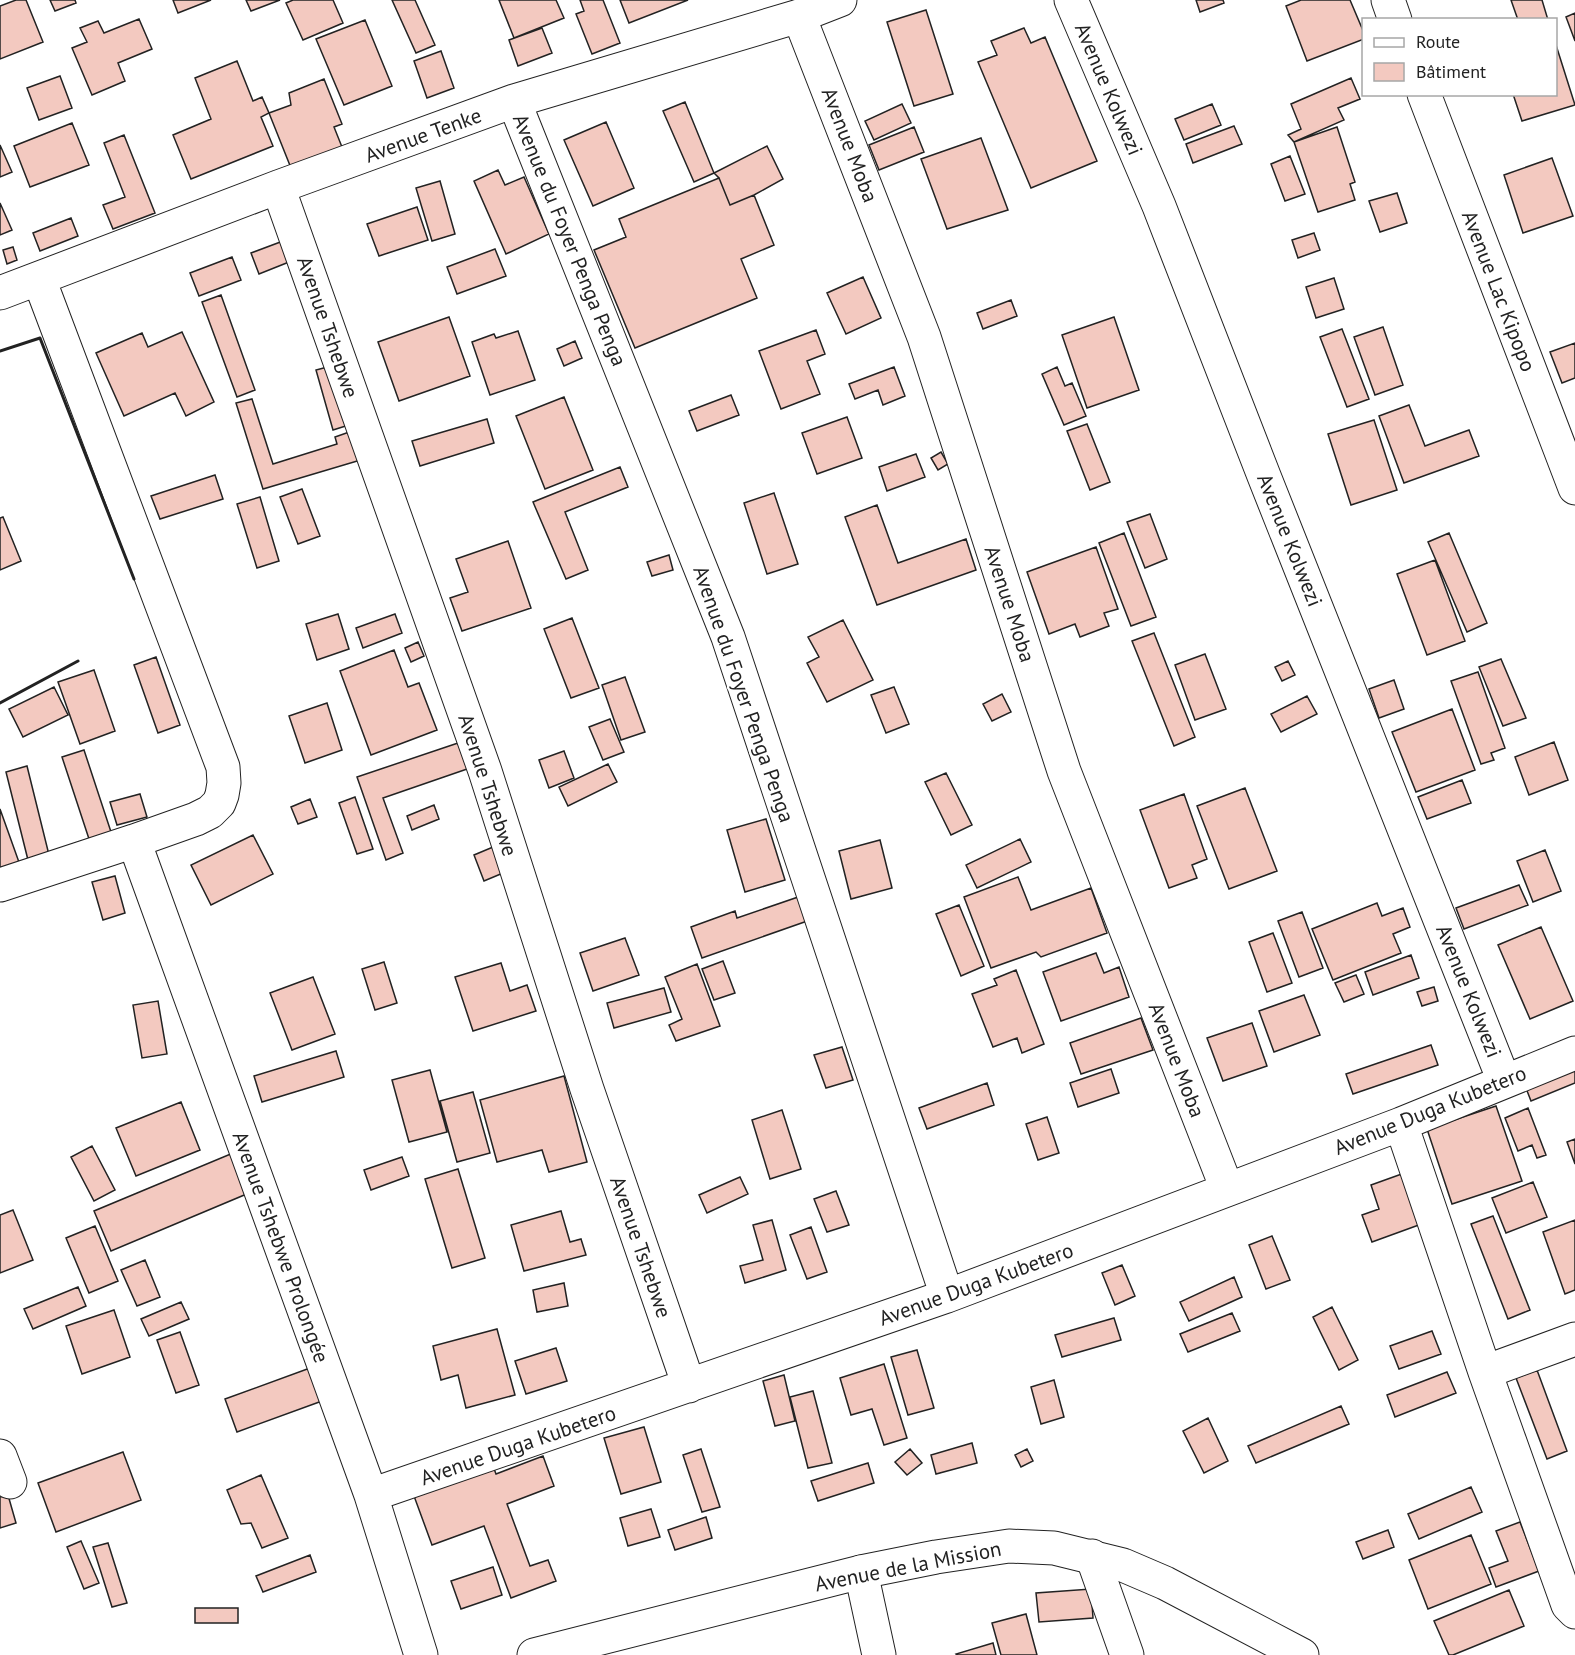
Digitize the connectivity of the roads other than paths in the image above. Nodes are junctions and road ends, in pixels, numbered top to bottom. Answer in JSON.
{"nodes":[{"id":1,"x":840,"y":0,"type":"edge"},
{"id":2,"x":1071,"y":0,"type":"edge"},
{"id":3,"x":1388,"y":0,"type":"edge"},
{"id":4,"x":800,"y":16,"type":"junction"},
{"id":5,"x":1394,"y":18,"type":"edge"},
{"id":6,"x":1425,"y":96,"type":"edge"},
{"id":7,"x":514,"y":101,"type":"junction"},
{"id":8,"x":278,"y":188,"type":"junction"},
{"id":9,"x":17,"y":287,"type":"edge"},
{"id":10,"x":1575,"y":488,"type":"edge"},
{"id":11,"x":134,"y":841,"type":"junction"},
{"id":12,"x":0,"y":885,"type":"edge"},
{"id":13,"x":1575,"y":1053,"type":"edge"},
{"id":14,"x":1504,"y":1081,"type":"junction"},
{"id":15,"x":1401,"y":1124,"type":"junction"},
{"id":16,"x":1227,"y":1189,"type":"junction"},
{"id":17,"x":947,"y":1296,"type":"junction"},
{"id":18,"x":1575,"y":1339,"type":"edge"},
{"id":19,"x":1485,"y":1372,"type":"junction"},
{"id":20,"x":689,"y":1386,"type":"junction"},
{"id":21,"x":371,"y":1495,"type":"junction"},
{"id":22,"x":1092,"y":1556,"type":"junction"},
{"id":23,"x":861,"y":1572,"type":"junction"},
{"id":24,"x":1575,"y":1612,"type":"edge"},
{"id":25,"x":549,"y":1653,"type":"edge"},
{"id":26,"x":422,"y":1655,"type":"edge"},
{"id":27,"x":879,"y":1655,"type":"edge"},
{"id":28,"x":1127,"y":1655,"type":"edge"},
{"id":29,"x":1302,"y":1655,"type":"edge"}],
"edges":[{"from":1,"to":4,"type":"street","name":"Avenue Tenke"},
{"from":2,"to":14,"type":"street","name":"Avenue Kolwezi"},
{"from":3,"to":5,"type":"street"},
{"from":4,"to":7,"type":"street","name":"Avenue Tenke"},
{"from":4,"to":16,"type":"street","name":"Avenue Moba"},
{"from":6,"to":10,"type":"street","name":"Avenue Lac Kipopo"},
{"from":7,"to":8,"type":"street","name":"Avenue Tenke"},
{"from":7,"to":17,"type":"street","name":"Avenue du Foyer Penga Penga"},
{"from":8,"to":9,"type":"street","name":"Avenue Tenke"},
{"from":8,"to":20,"type":"street","name":"Avenue Tshebwe"},
{"from":9,"to":11,"type":"street"},
{"from":11,"to":12,"type":"street"},
{"from":11,"to":21,"type":"street","name":"Avenue Tshebwe Prolongée"},
{"from":13,"to":14,"type":"street","name":"Avenue Duga Kubetero"},
{"from":14,"to":15,"type":"street","name":"Avenue Duga Kubetero"},
{"from":15,"to":16,"type":"street","name":"Avenue Duga Kubetero"},
{"from":15,"to":19,"type":"street"},
{"from":16,"to":17,"type":"street","name":"Avenue Duga Kubetero"},
{"from":17,"to":20,"type":"street","name":"Avenue Duga Kubetero"},
{"from":18,"to":19,"type":"street"},
{"from":19,"to":24,"type":"street"},
{"from":20,"to":21,"type":"street","name":"Avenue Duga Kubetero"},
{"from":21,"to":26,"type":"street","name":"Avenue Tshebwe Prolongée"},
{"from":22,"to":23,"type":"street","name":"Avenue de la Mission"},
{"from":22,"to":28,"type":"street"},
{"from":22,"to":29,"type":"street","name":"Avenue de la Mission"},
{"from":23,"to":25,"type":"street","name":"Avenue de la Mission"},
{"from":23,"to":27,"type":"street"}]}
